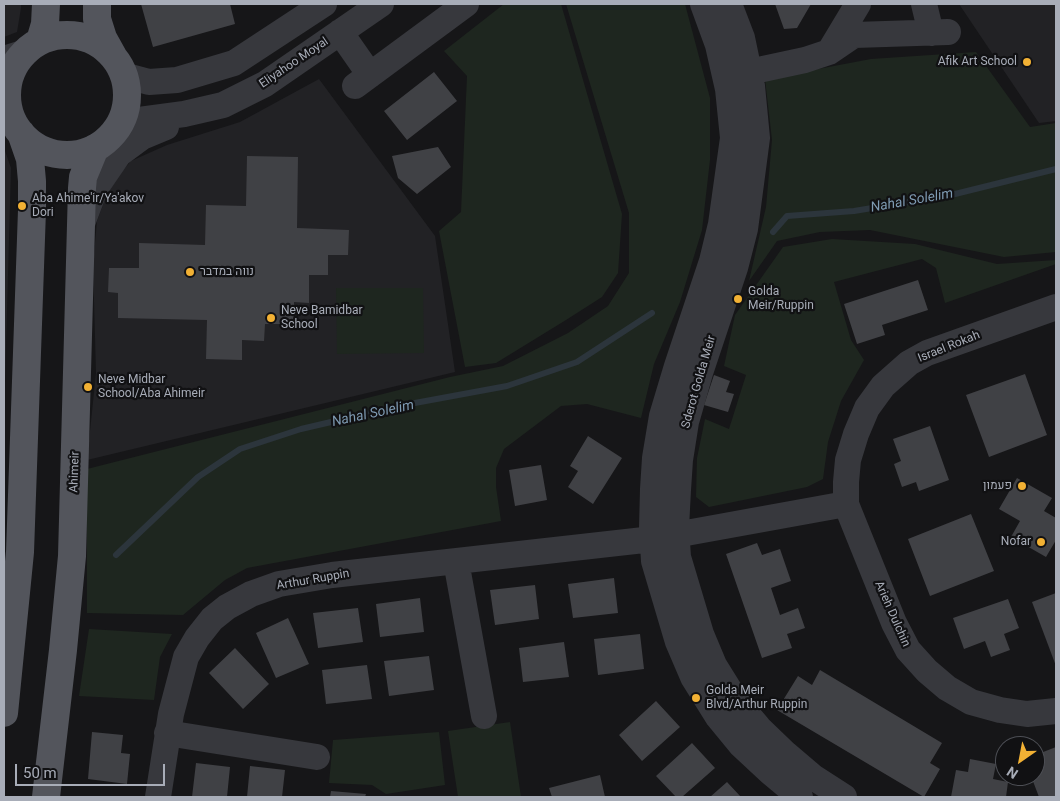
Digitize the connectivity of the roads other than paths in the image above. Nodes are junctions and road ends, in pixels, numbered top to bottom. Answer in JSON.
{"nodes":[{"id":1,"x":46,"y":4,"type":"edge"},
{"id":2,"x":97,"y":4,"type":"edge"},
{"id":3,"x":324,"y":4,"type":"edge"},
{"id":4,"x":382,"y":4,"type":"edge"},
{"id":5,"x":466,"y":4,"type":"edge"},
{"id":6,"x":703,"y":4,"type":"edge"},
{"id":7,"x":729,"y":4,"type":"edge"},
{"id":8,"x":858,"y":4,"type":"edge"},
{"id":9,"x":924,"y":4,"type":"edge"},
{"id":10,"x":340,"y":32,"type":"junction"},
{"id":11,"x":23,"y":51,"type":"edge"},
{"id":12,"x":829,"y":52,"type":"junction"},
{"id":13,"x":119,"y":66,"type":"junction"},
{"id":14,"x":749,"y":72,"type":"junction"},
{"id":15,"x":223,"y":105,"type":"junction"},
{"id":16,"x":6,"y":106,"type":"edge"},
{"id":17,"x":21,"y":133,"type":"junction"},
{"id":18,"x":105,"y":140,"type":"junction"},
{"id":19,"x":80,"y":228,"type":"junction"},
{"id":20,"x":1056,"y":307,"type":"edge"},
{"id":21,"x":846,"y":504,"type":"junction"},
{"id":22,"x":665,"y":537,"type":"junction"},
{"id":23,"x":12,"y":550,"type":"edge"},
{"id":24,"x":456,"y":561,"type":"junction"},
{"id":25,"x":1056,"y":711,"type":"edge"},
{"id":26,"x":4,"y":712,"type":"edge"},
{"id":27,"x":484,"y":716,"type":"dead end"},
{"id":28,"x":167,"y":734,"type":"junction"},
{"id":29,"x":317,"y":757,"type":"dead end"},
{"id":30,"x":46,"y":797,"type":"edge"},
{"id":31,"x":158,"y":797,"type":"edge"},
{"id":32,"x":800,"y":797,"type":"edge"},
{"id":33,"x":844,"y":797,"type":"edge"}],
"edges":[{"from":1,"to":11,"type":"main road"},
{"from":2,"to":13,"type":"main road"},
{"from":3,"to":13,"type":"street"},
{"from":4,"to":10,"type":"street","name":"Eliyahoo Moyal"},
{"from":5,"to":10,"type":"street"},
{"from":6,"to":22,"type":"street","name":"Sderot Golda Meir"},
{"from":7,"to":14,"type":"street","name":"Sderot Golda Meir"},
{"from":8,"to":12,"type":"street"},
{"from":9,"to":12,"type":"street"},
{"from":10,"to":15,"type":"street","name":"Eliyahoo Moyal"},
{"from":11,"to":13,"type":"main road"},
{"from":11,"to":16,"type":"main road"},
{"from":12,"to":14,"type":"street"},
{"from":13,"to":18,"type":"main road"},
{"from":14,"to":22,"type":"street","name":"Sderot Golda Meir"},
{"from":15,"to":18,"type":"street","name":"Eliyahoo Moyal"},
{"from":15,"to":19,"type":"street"},
{"from":16,"to":17,"type":"main road"},
{"from":17,"to":18,"type":"main road"},
{"from":17,"to":23,"type":"main road"},
{"from":18,"to":19,"type":"main road","name":"Ahimeir"},
{"from":19,"to":30,"type":"main road","name":"Ahimeir"},
{"from":20,"to":21,"type":"street","name":"Israel Rokah"},
{"from":21,"to":22,"type":"street","name":"Arthur Ruppin"},
{"from":21,"to":25,"type":"street","name":"Arieh Dulchin"},
{"from":22,"to":24,"type":"street","name":"Arthur Ruppin"},
{"from":22,"to":32,"type":"street","name":"Sderot Golda Meir"},
{"from":22,"to":33,"type":"street","name":"Sderot Golda Meir"},
{"from":23,"to":26,"type":"main road"},
{"from":24,"to":27,"type":"street"},
{"from":24,"to":28,"type":"street","name":"Arthur Ruppin"},
{"from":28,"to":29,"type":"street"},
{"from":28,"to":31,"type":"street","name":"Arthur Ruppin"}]}
